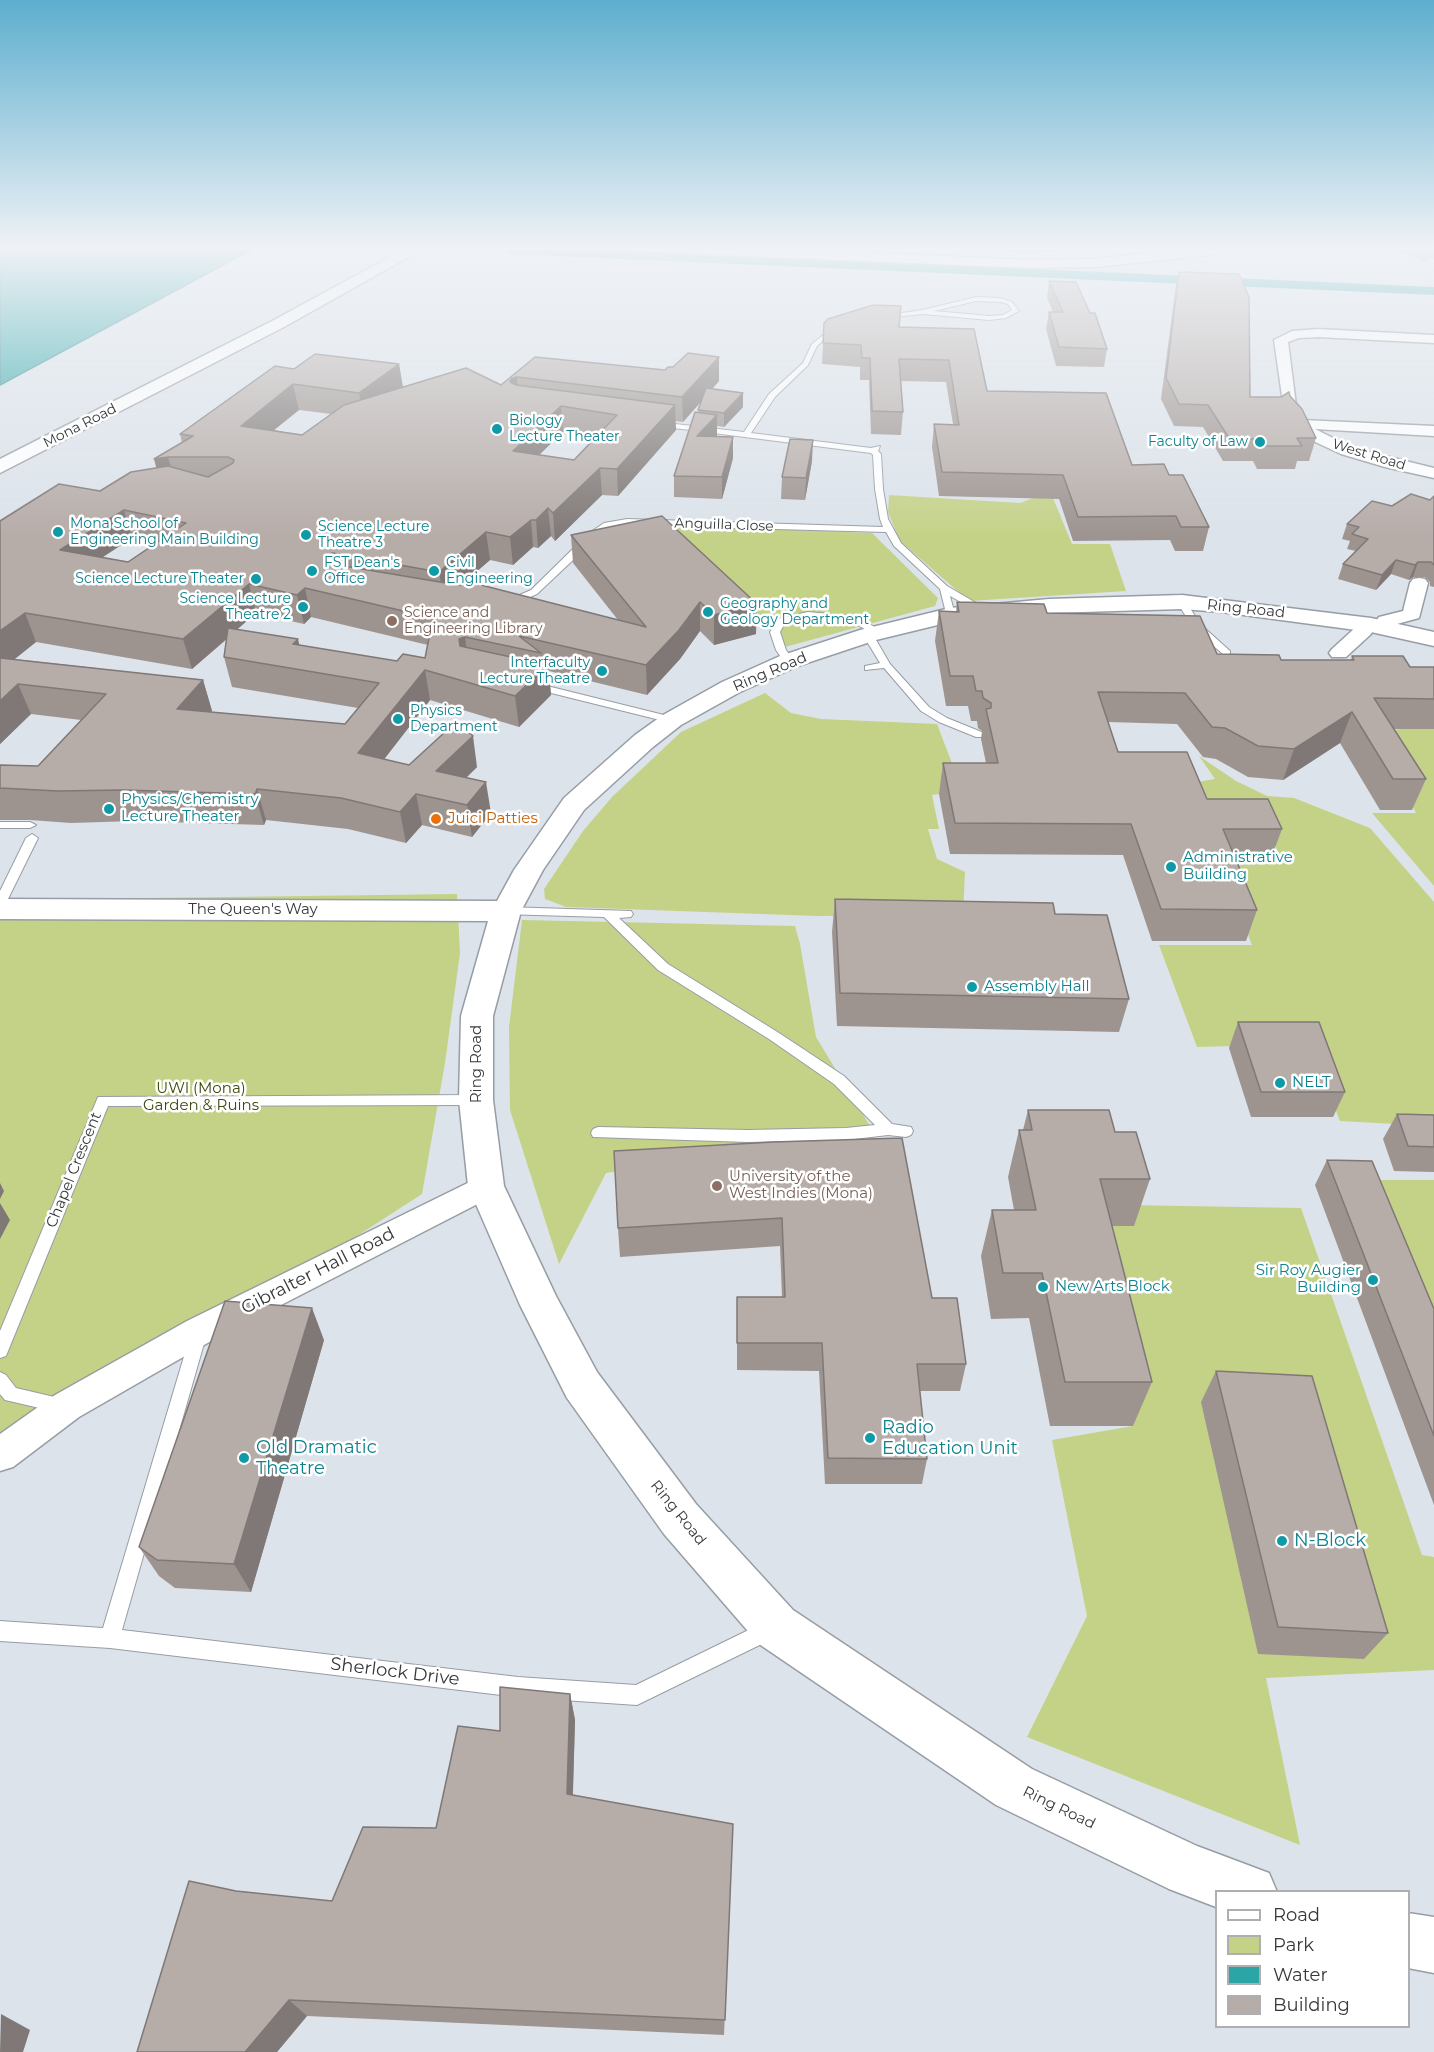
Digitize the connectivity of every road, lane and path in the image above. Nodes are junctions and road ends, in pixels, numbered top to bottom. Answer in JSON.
{"nodes":[{"id":1,"x":236,"y":346,"type":"edge"},
{"id":2,"x":814,"y":346,"type":"edge"},
{"id":3,"x":1282,"y":346,"type":"edge"},
{"id":4,"x":644,"y":422,"type":"edge"},
{"id":5,"x":1298,"y":424,"type":"junction"},
{"id":6,"x":1434,"y":431,"type":"edge"},
{"id":7,"x":746,"y":435,"type":"junction"},
{"id":8,"x":0,"y":467,"type":"edge"},
{"id":9,"x":1434,"y":473,"type":"edge"},
{"id":10,"x":668,"y":524,"type":"junction"},
{"id":11,"x":889,"y":530,"type":"junction"},
{"id":12,"x":675,"y":531,"type":"edge"},
{"id":13,"x":1419,"y":583,"type":"dead end"},
{"id":14,"x":947,"y":602,"type":"junction"},
{"id":15,"x":1182,"y":602,"type":"junction"},
{"id":16,"x":500,"y":605,"type":"edge"},
{"id":17,"x":1412,"y":614,"type":"junction"},
{"id":18,"x":1434,"y":620,"type":"edge"},
{"id":19,"x":1386,"y":621,"type":"dead end"},
{"id":20,"x":1363,"y":631,"type":"dead end"},
{"id":21,"x":873,"y":634,"type":"junction"},
{"id":22,"x":1434,"y":639,"type":"edge"},
{"id":23,"x":1339,"y":652,"type":"dead end"},
{"id":24,"x":1227,"y":653,"type":"edge"},
{"id":25,"x":789,"y":661,"type":"junction"},
{"id":26,"x":886,"y":665,"type":"junction"},
{"id":27,"x":869,"y":668,"type":"dead end"},
{"id":28,"x":528,"y":684,"type":"edge"},
{"id":29,"x":672,"y":720,"type":"junction"},
{"id":30,"x":980,"y":735,"type":"dead end"},
{"id":31,"x":0,"y":825,"type":"edge"},
{"id":32,"x":30,"y":825,"type":"dead end"},
{"id":33,"x":32,"y":838,"type":"dead end"},
{"id":34,"x":0,"y":903,"type":"edge"},
{"id":35,"x":0,"y":909,"type":"edge"},
{"id":36,"x":506,"y":911,"type":"junction"},
{"id":37,"x":608,"y":914,"type":"junction"},
{"id":38,"x":627,"y":914,"type":"dead end"},
{"id":39,"x":476,"y":1100,"type":"junction"},
{"id":40,"x":888,"y":1129,"type":"junction"},
{"id":41,"x":906,"y":1131,"type":"dead end"},
{"id":42,"x":598,"y":1133,"type":"dead end"},
{"id":43,"x":486,"y":1186,"type":"junction"},
{"id":44,"x":199,"y":1331,"type":"junction"},
{"id":45,"x":0,"y":1352,"type":"edge"},
{"id":46,"x":0,"y":1380,"type":"edge"},
{"id":47,"x":67,"y":1406,"type":"junction"},
{"id":48,"x":0,"y":1455,"type":"edge"},
{"id":49,"x":776,"y":1627,"type":"junction"},
{"id":50,"x":0,"y":1630,"type":"edge"},
{"id":51,"x":110,"y":1638,"type":"junction"},
{"id":52,"x":1244,"y":1890,"type":"edge"},
{"id":53,"x":1410,"y":1940,"type":"edge"},
{"id":54,"x":1434,"y":1945,"type":"edge"}],
"edges":[{"from":1,"to":8,"type":"street","name":"Mona Road"},
{"from":2,"to":7,"type":"lane"},
{"from":3,"to":5,"type":"street"},
{"from":4,"to":7,"type":"lane"},
{"from":5,"to":6,"type":"street"},
{"from":5,"to":9,"type":"street","name":"West Road"},
{"from":7,"to":11,"type":"lane"},
{"from":10,"to":11,"type":"lane","name":"Anguilla Close"},
{"from":10,"to":12,"type":"lane"},
{"from":10,"to":16,"type":"lane","name":"Anguilla Close"},
{"from":11,"to":14,"type":"lane"},
{"from":13,"to":17,"type":"street"},
{"from":14,"to":15,"type":"street","name":"Ring Road"},
{"from":14,"to":21,"type":"street","name":"Ring Road"},
{"from":15,"to":22,"type":"street","name":"Ring Road"},
{"from":15,"to":24,"type":"lane"},
{"from":17,"to":18,"type":"street"},
{"from":17,"to":19,"type":"street"},
{"from":20,"to":23,"type":"street"},
{"from":21,"to":25,"type":"street","name":"Ring Road"},
{"from":21,"to":25,"type":"lane"},
{"from":21,"to":26,"type":"lane"},
{"from":25,"to":29,"type":"street","name":"Ring Road"},
{"from":26,"to":27,"type":"lane"},
{"from":26,"to":30,"type":"lane"},
{"from":28,"to":29,"type":"lane"},
{"from":29,"to":36,"type":"street","name":"Ring Road"},
{"from":31,"to":32,"type":"lane"},
{"from":33,"to":34,"type":"lane"},
{"from":35,"to":36,"type":"street","name":"The Queen's Way"},
{"from":36,"to":37,"type":"lane"},
{"from":36,"to":39,"type":"street","name":"Ring Road"},
{"from":37,"to":38,"type":"lane"},
{"from":37,"to":40,"type":"lane"},
{"from":39,"to":43,"type":"street","name":"Ring Road"},
{"from":39,"to":45,"type":"lane","name":"Chapel Crescent"},
{"from":40,"to":41,"type":"lane"},
{"from":40,"to":42,"type":"lane"},
{"from":43,"to":44,"type":"street","name":"Gibralter Hall Road"},
{"from":43,"to":49,"type":"street","name":"Ring Road"},
{"from":44,"to":47,"type":"street","name":"Gibralter Hall Road"},
{"from":44,"to":51,"type":"lane"},
{"from":46,"to":47,"type":"lane"},
{"from":47,"to":48,"type":"street","name":"Gibralter Hall Road"},
{"from":49,"to":51,"type":"lane","name":"Sherlock Drive"},
{"from":49,"to":52,"type":"street","name":"Ring Road"},
{"from":50,"to":51,"type":"lane","name":"Sherlock Drive"},
{"from":53,"to":54,"type":"street"}]}
